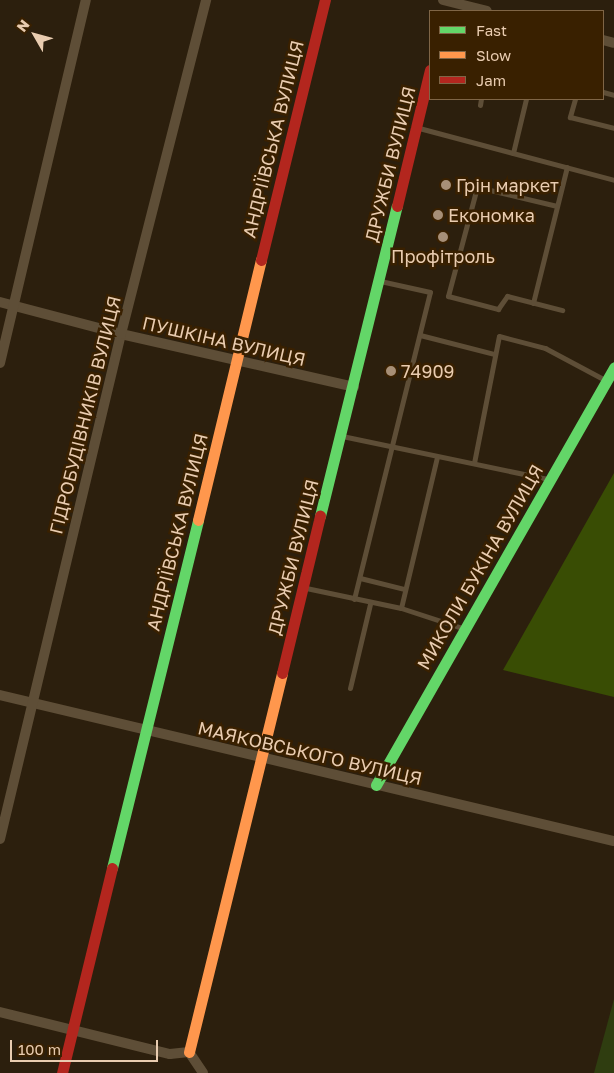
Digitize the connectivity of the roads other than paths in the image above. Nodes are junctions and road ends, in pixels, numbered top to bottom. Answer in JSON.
{"nodes":[{"id":1,"x":86,"y":0,"type":"edge"},
{"id":2,"x":206,"y":0,"type":"edge"},
{"id":3,"x":325,"y":0,"type":"edge"},
{"id":4,"x":445,"y":3,"type":"edge"},
{"id":5,"x":482,"y":10,"type":"edge"},
{"id":6,"x":429,"y":74,"type":"edge"},
{"id":7,"x":481,"y":100,"type":"edge"},
{"id":8,"x":526,"y":100,"type":"edge"},
{"id":9,"x":575,"y":100,"type":"edge"},
{"id":10,"x":480,"y":105,"type":"dead end"},
{"id":11,"x":416,"y":127,"type":"junction"},
{"id":12,"x":614,"y":128,"type":"edge"},
{"id":13,"x":513,"y":153,"type":"junction"},
{"id":14,"x":567,"y":168,"type":"junction"},
{"id":15,"x":614,"y":180,"type":"edge"},
{"id":16,"x":557,"y":206,"type":"junction"},
{"id":17,"x":380,"y":281,"type":"junction"},
{"id":18,"x":0,"y":302,"type":"edge"},
{"id":19,"x":533,"y":303,"type":"junction"},
{"id":20,"x":14,"y":306,"type":"junction"},
{"id":21,"x":562,"y":310,"type":"dead end"},
{"id":22,"x":121,"y":334,"type":"junction"},
{"id":23,"x":420,"y":335,"type":"junction"},
{"id":24,"x":494,"y":354,"type":"junction"},
{"id":25,"x":236,"y":361,"type":"junction"},
{"id":26,"x":0,"y":363,"type":"edge"},
{"id":27,"x":614,"y":367,"type":"edge"},
{"id":28,"x":606,"y":381,"type":"junction"},
{"id":29,"x":354,"y":387,"type":"junction"},
{"id":30,"x":342,"y":436,"type":"junction"},
{"id":31,"x":393,"y":448,"type":"junction"},
{"id":32,"x":437,"y":457,"type":"junction"},
{"id":33,"x":474,"y":463,"type":"junction"},
{"id":34,"x":550,"y":480,"type":"junction"},
{"id":35,"x":360,"y":578,"type":"junction"},
{"id":36,"x":304,"y":587,"type":"junction"},
{"id":37,"x":404,"y":589,"type":"junction"},
{"id":38,"x":354,"y":599,"type":"junction"},
{"id":39,"x":370,"y":604,"type":"junction"},
{"id":40,"x":401,"y":608,"type":"junction"},
{"id":41,"x":465,"y":629,"type":"junction"},
{"id":42,"x":350,"y":688,"type":"dead end"},
{"id":43,"x":0,"y":695,"type":"edge"},
{"id":44,"x":33,"y":703,"type":"junction"},
{"id":45,"x":146,"y":731,"type":"junction"},
{"id":46,"x":260,"y":759,"type":"junction"},
{"id":47,"x":376,"y":785,"type":"junction"},
{"id":48,"x":0,"y":839,"type":"edge"},
{"id":49,"x":614,"y":841,"type":"edge"},
{"id":50,"x":0,"y":1012,"type":"edge"},
{"id":51,"x":71,"y":1030,"type":"junction"},
{"id":52,"x":189,"y":1052,"type":"junction"},
{"id":53,"x":62,"y":1073,"type":"edge"},
{"id":54,"x":203,"y":1073,"type":"edge"}],
"edges":[{"from":1,"to":20,"type":"street"},
{"from":2,"to":22,"type":"street","name":"ГІДРОБУДІВНИКІВ ВУЛИЦЯ"},
{"from":3,"to":25,"type":"street","name":"АНДРІЇВСЬКА ВУЛИЦЯ"},
{"from":4,"to":5,"type":"street"},
{"from":6,"to":11,"type":"street","name":"ДРУЖБИ ВУЛИЦЯ"},
{"from":7,"to":10,"type":"lane"},
{"from":8,"to":13,"type":"lane"},
{"from":9,"to":12,"type":"lane"},
{"from":11,"to":13,"type":"lane"},
{"from":11,"to":17,"type":"street","name":"ДРУЖБИ ВУЛИЦЯ"},
{"from":13,"to":14,"type":"lane"},
{"from":14,"to":15,"type":"lane"},
{"from":14,"to":16,"type":"lane"},
{"from":16,"to":19,"type":"lane"},
{"from":16,"to":19,"type":"lane"},
{"from":17,"to":23,"type":"lane"},
{"from":17,"to":29,"type":"street","name":"ДРУЖБИ ВУЛИЦЯ"},
{"from":18,"to":20,"type":"street","name":"ПУШКІНА ВУЛИЦЯ"},
{"from":19,"to":21,"type":"lane"},
{"from":20,"to":22,"type":"street","name":"ПУШКІНА ВУЛИЦЯ"},
{"from":20,"to":26,"type":"street"},
{"from":22,"to":25,"type":"street","name":"ПУШКІНА ВУЛИЦЯ"},
{"from":22,"to":44,"type":"street","name":"ГІДРОБУДІВНИКІВ ВУЛИЦЯ"},
{"from":23,"to":24,"type":"lane"},
{"from":23,"to":31,"type":"lane"},
{"from":24,"to":28,"type":"lane"},
{"from":24,"to":33,"type":"lane"},
{"from":25,"to":29,"type":"street","name":"ПУШКІНА ВУЛИЦЯ"},
{"from":25,"to":45,"type":"street","name":"АНДРІЇВСЬКА ВУЛИЦЯ"},
{"from":27,"to":28,"type":"street","name":"МИКОЛИ БУКІНА ВУЛИЦЯ"},
{"from":28,"to":34,"type":"street","name":"МИКОЛИ БУКІНА ВУЛИЦЯ"},
{"from":29,"to":30,"type":"street","name":"ДРУЖБИ ВУЛИЦЯ"},
{"from":30,"to":31,"type":"lane"},
{"from":30,"to":36,"type":"street","name":"ДРУЖБИ ВУЛИЦЯ"},
{"from":31,"to":32,"type":"lane"},
{"from":31,"to":35,"type":"lane"},
{"from":32,"to":33,"type":"lane"},
{"from":32,"to":37,"type":"lane"},
{"from":33,"to":34,"type":"lane"},
{"from":34,"to":41,"type":"street","name":"МИКОЛИ БУКІНА ВУЛИЦЯ"},
{"from":35,"to":37,"type":"lane"},
{"from":35,"to":38,"type":"lane"},
{"from":36,"to":38,"type":"lane"},
{"from":36,"to":46,"type":"street","name":"ДРУЖБИ ВУЛИЦЯ"},
{"from":37,"to":40,"type":"lane"},
{"from":38,"to":39,"type":"lane"},
{"from":39,"to":40,"type":"lane"},
{"from":39,"to":42,"type":"lane"},
{"from":40,"to":41,"type":"lane"},
{"from":41,"to":47,"type":"street","name":"МИКОЛИ БУКІНА ВУЛИЦЯ"},
{"from":43,"to":44,"type":"street","name":"МАЯКОВСЬКОГО ВУЛИЦЯ"},
{"from":44,"to":45,"type":"street","name":"МАЯКОВСЬКОГО ВУЛИЦЯ"},
{"from":44,"to":48,"type":"street","name":"ГІДРОБУДІВНИКІВ ВУЛИЦЯ"},
{"from":45,"to":46,"type":"street","name":"МАЯКОВСЬКОГО ВУЛИЦЯ"},
{"from":45,"to":51,"type":"street","name":"АНДРІЇВСЬКА ВУЛИЦЯ"},
{"from":46,"to":47,"type":"street","name":"МАЯКОВСЬКОГО ВУЛИЦЯ"},
{"from":46,"to":52,"type":"street","name":"ДРУЖБИ ВУЛИЦЯ"},
{"from":47,"to":49,"type":"street","name":"МАЯКОВСЬКОГО ВУЛИЦЯ"},
{"from":50,"to":51,"type":"street"},
{"from":51,"to":52,"type":"street"},
{"from":51,"to":53,"type":"street","name":"АНДРІЇВСЬКА ВУЛИЦЯ"},
{"from":52,"to":54,"type":"street"}]}
